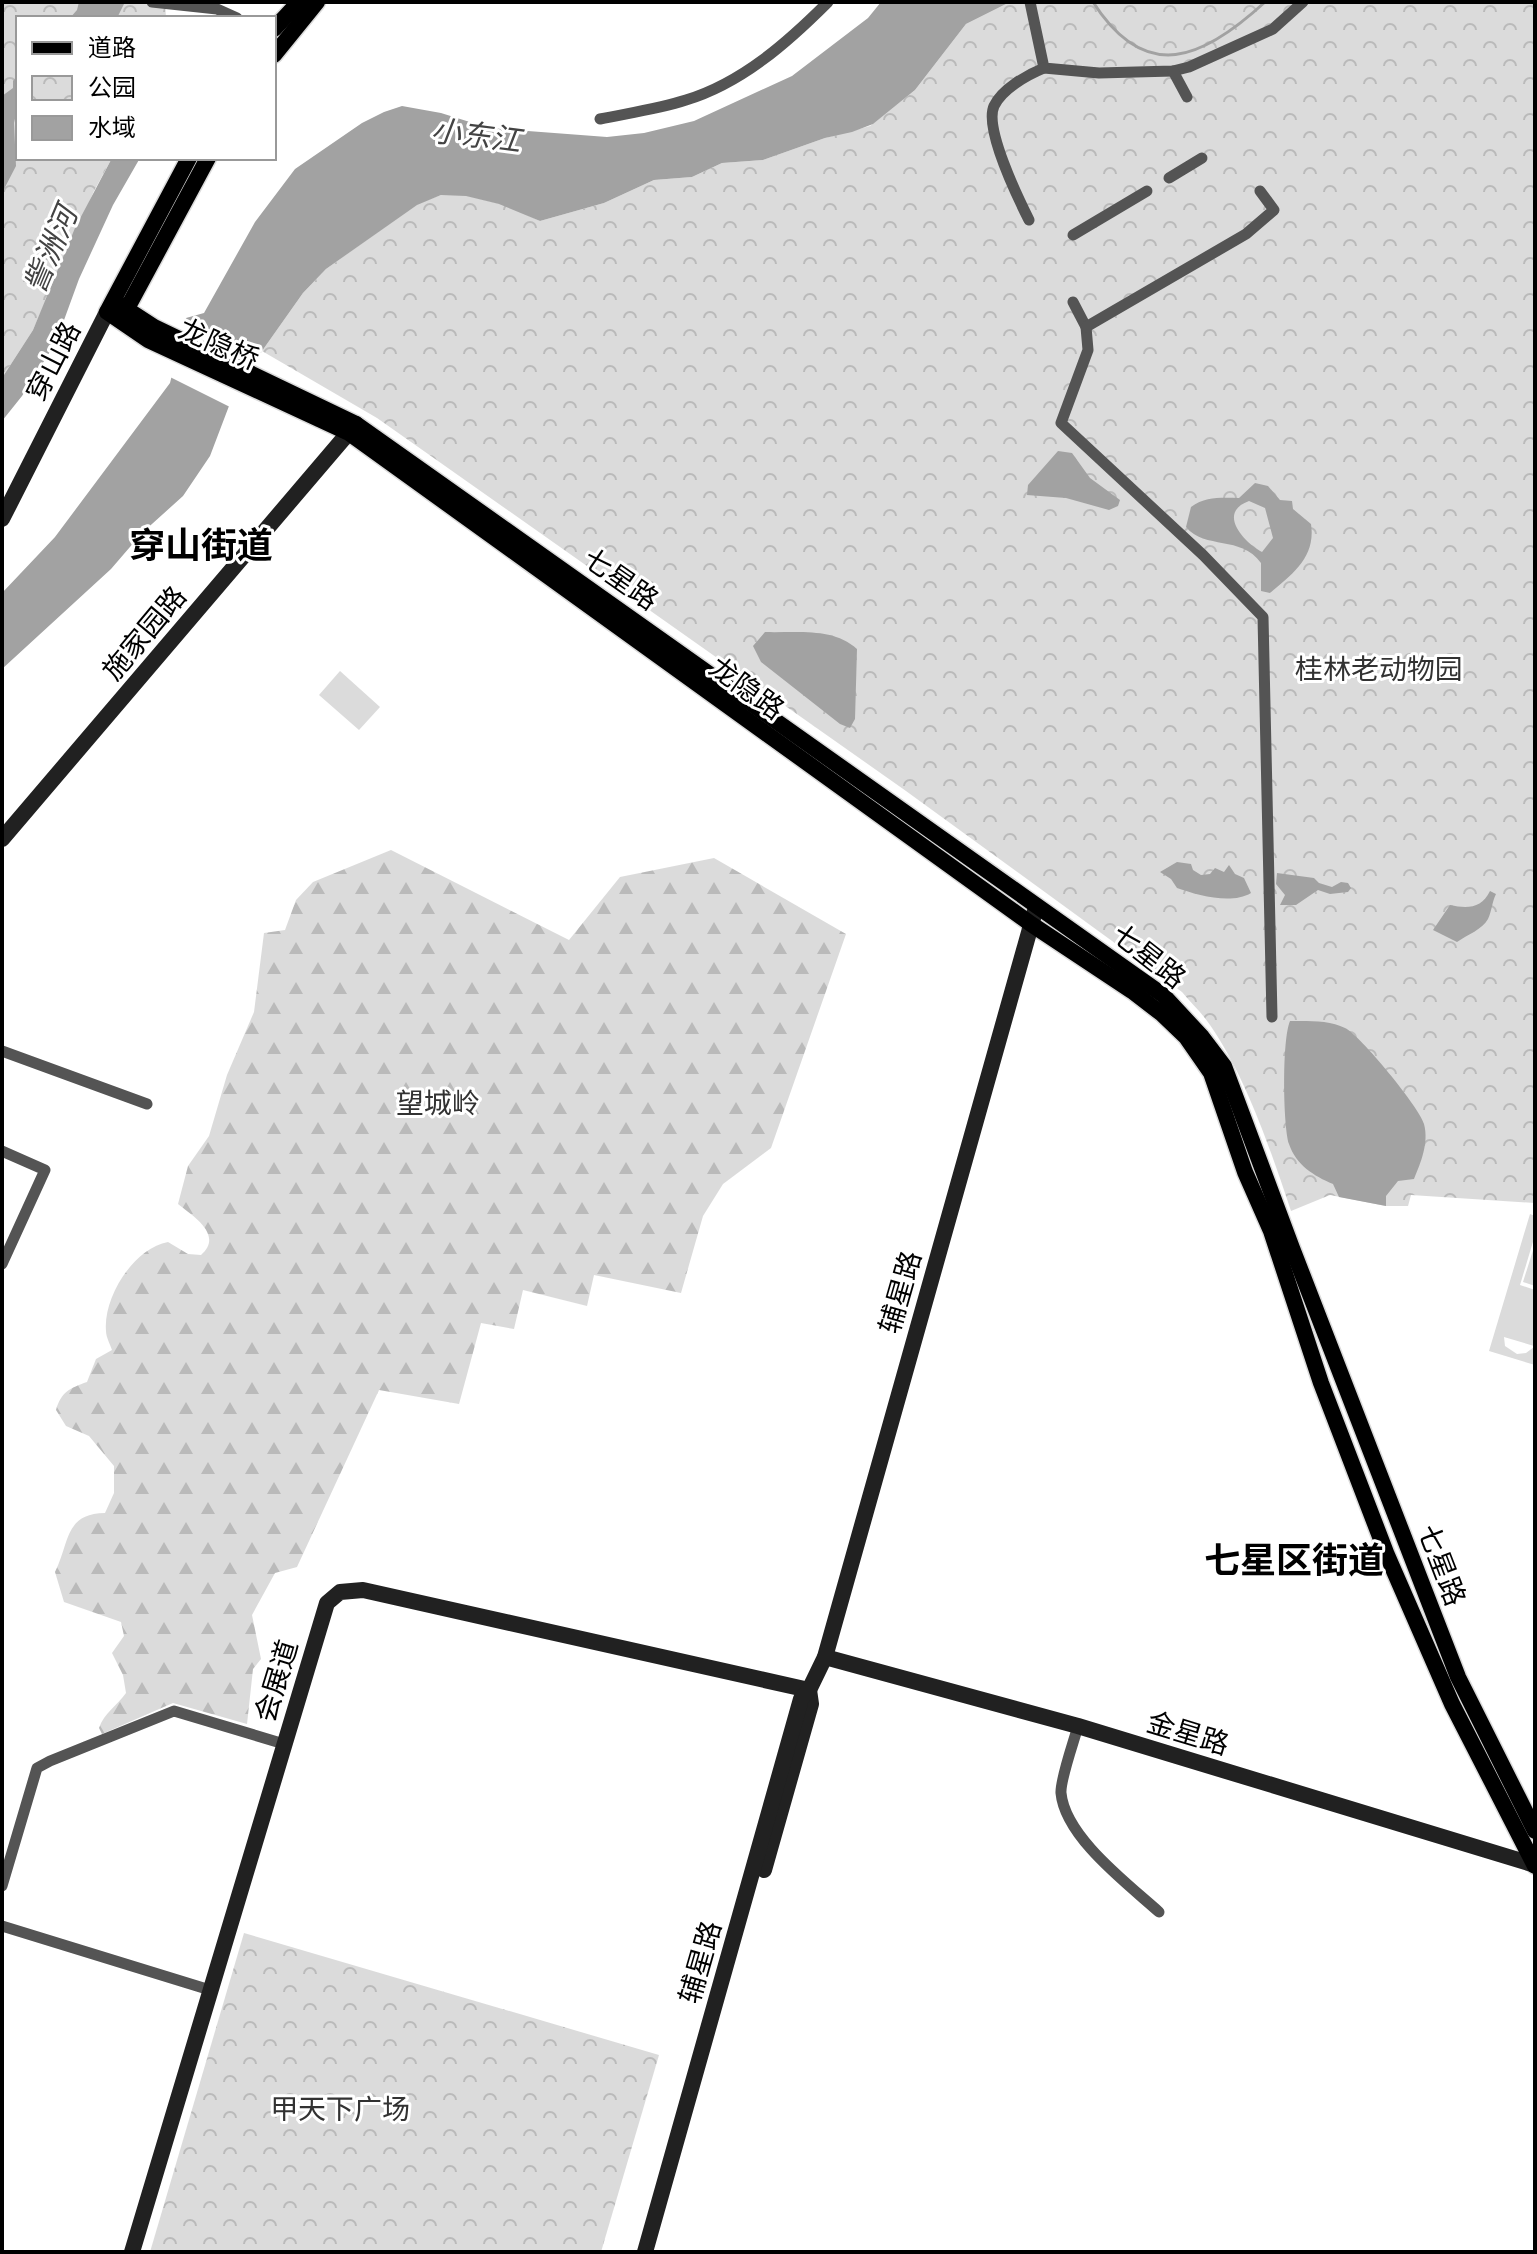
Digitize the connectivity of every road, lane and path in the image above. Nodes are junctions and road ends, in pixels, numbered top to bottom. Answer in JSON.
{"nodes":[{"id":1,"x":152,"y":2,"type":"edge"},
{"id":2,"x":299,"y":2,"type":"edge"},
{"id":3,"x":317,"y":2,"type":"edge"},
{"id":4,"x":828,"y":2,"type":"edge"},
{"id":5,"x":1303,"y":2,"type":"edge"},
{"id":6,"x":160,"y":3,"type":"edge"},
{"id":7,"x":1030,"y":4,"type":"edge"},
{"id":8,"x":233,"y":16,"type":"edge"},
{"id":9,"x":276,"y":27,"type":"edge"},
{"id":10,"x":276,"y":53,"type":"edge"},
{"id":11,"x":1044,"y":68,"type":"junction"},
{"id":12,"x":1173,"y":71,"type":"junction"},
{"id":13,"x":1187,"y":97,"type":"dead end"},
{"id":14,"x":600,"y":119,"type":"dead end"},
{"id":15,"x":1202,"y":158,"type":"dead end"},
{"id":16,"x":188,"y":160,"type":"edge"},
{"id":17,"x":207,"y":160,"type":"edge"},
{"id":18,"x":1169,"y":178,"type":"dead end"},
{"id":19,"x":1147,"y":191,"type":"dead end"},
{"id":20,"x":1260,"y":191,"type":"dead end"},
{"id":21,"x":1029,"y":220,"type":"dead end"},
{"id":22,"x":1073,"y":235,"type":"dead end"},
{"id":23,"x":1073,"y":302,"type":"dead end"},
{"id":24,"x":117,"y":311,"type":"junction"},
{"id":25,"x":1086,"y":327,"type":"junction"},
{"id":26,"x":151,"y":334,"type":"joint"},
{"id":27,"x":272,"y":389,"type":"joint"},
{"id":28,"x":353,"y":428,"type":"junction"},
{"id":29,"x":2,"y":519,"type":"edge"},
{"id":30,"x":2,"y":839,"type":"edge"},
{"id":31,"x":1036,"y":905,"type":"junction"},
{"id":32,"x":1031,"y":924,"type":"junction"},
{"id":33,"x":1272,"y":1017,"type":"dead end"},
{"id":34,"x":1186,"y":1037,"type":"joint"},
{"id":35,"x":2,"y":1051,"type":"edge"},
{"id":36,"x":147,"y":1104,"type":"dead end"},
{"id":37,"x":2,"y":1151,"type":"edge"},
{"id":38,"x":2,"y":1264,"type":"edge"},
{"id":39,"x":825,"y":1657,"type":"junction"},
{"id":40,"x":809,"y":1690,"type":"junction"},
{"id":41,"x":1078,"y":1726,"type":"junction"},
{"id":42,"x":284,"y":1744,"type":"junction"},
{"id":43,"x":1535,"y":1831,"type":"edge"},
{"id":44,"x":1535,"y":1865,"type":"edge"},
{"id":45,"x":2,"y":1886,"type":"edge"},
{"id":46,"x":1159,"y":1912,"type":"dead end"},
{"id":47,"x":2,"y":1926,"type":"edge"},
{"id":48,"x":210,"y":1990,"type":"junction"},
{"id":49,"x":132,"y":2252,"type":"edge"},
{"id":50,"x":645,"y":2252,"type":"edge"},
{"id":51,"x":656,"y":2252,"type":"edge"}],
"edges":[{"from":1,"to":6,"type":"street"},
{"from":2,"to":9,"type":"main road"},
{"from":3,"to":10,"type":"main road"},
{"from":4,"to":14,"type":"street"},
{"from":5,"to":12,"type":"street"},
{"from":6,"to":8,"type":"street"},
{"from":7,"to":11,"type":"street"},
{"from":11,"to":12,"type":"street"},
{"from":11,"to":21,"type":"street"},
{"from":12,"to":13,"type":"street"},
{"from":15,"to":18,"type":"street"},
{"from":16,"to":24,"type":"main road","name":"穿山路"},
{"from":17,"to":24,"type":"main road","name":"穿山路"},
{"from":19,"to":22,"type":"street"},
{"from":20,"to":25,"type":"street"},
{"from":23,"to":25,"type":"street"},
{"from":24,"to":26,"type":"main road","name":"穿山路"},
{"from":24,"to":29,"type":"street","name":"穿山路"},
{"from":25,"to":33,"type":"street"},
{"from":26,"to":27,"type":"main road","name":"龙隐桥"},
{"from":27,"to":28,"type":"main road","name":"龙隐路"},
{"from":28,"to":30,"type":"street","name":"施家园路"},
{"from":28,"to":31,"type":"main road","name":"七星路"},
{"from":28,"to":32,"type":"main road","name":"龙隐路"},
{"from":31,"to":32,"type":"street","name":"辅星路"},
{"from":31,"to":43,"type":"main road","name":"七星路"},
{"from":32,"to":34,"type":"main road","name":"龙隐路"},
{"from":32,"to":39,"type":"street","name":"辅星路"},
{"from":34,"to":44,"type":"main road","name":"七星路"},
{"from":35,"to":36,"type":"street"},
{"from":37,"to":38,"type":"street"},
{"from":39,"to":40,"type":"street","name":"辅星路"},
{"from":39,"to":41,"type":"street","name":"金星路"},
{"from":40,"to":42,"type":"street","name":"会展道"},
{"from":40,"to":50,"type":"street","name":"辅星路"},
{"from":40,"to":51,"type":"street","name":"辅星路"},
{"from":41,"to":44,"type":"street","name":"金星路"},
{"from":41,"to":46,"type":"street"},
{"from":42,"to":45,"type":"street"},
{"from":42,"to":48,"type":"street","name":"会展道"},
{"from":47,"to":48,"type":"street"},
{"from":48,"to":49,"type":"street","name":"会展道"}]}
